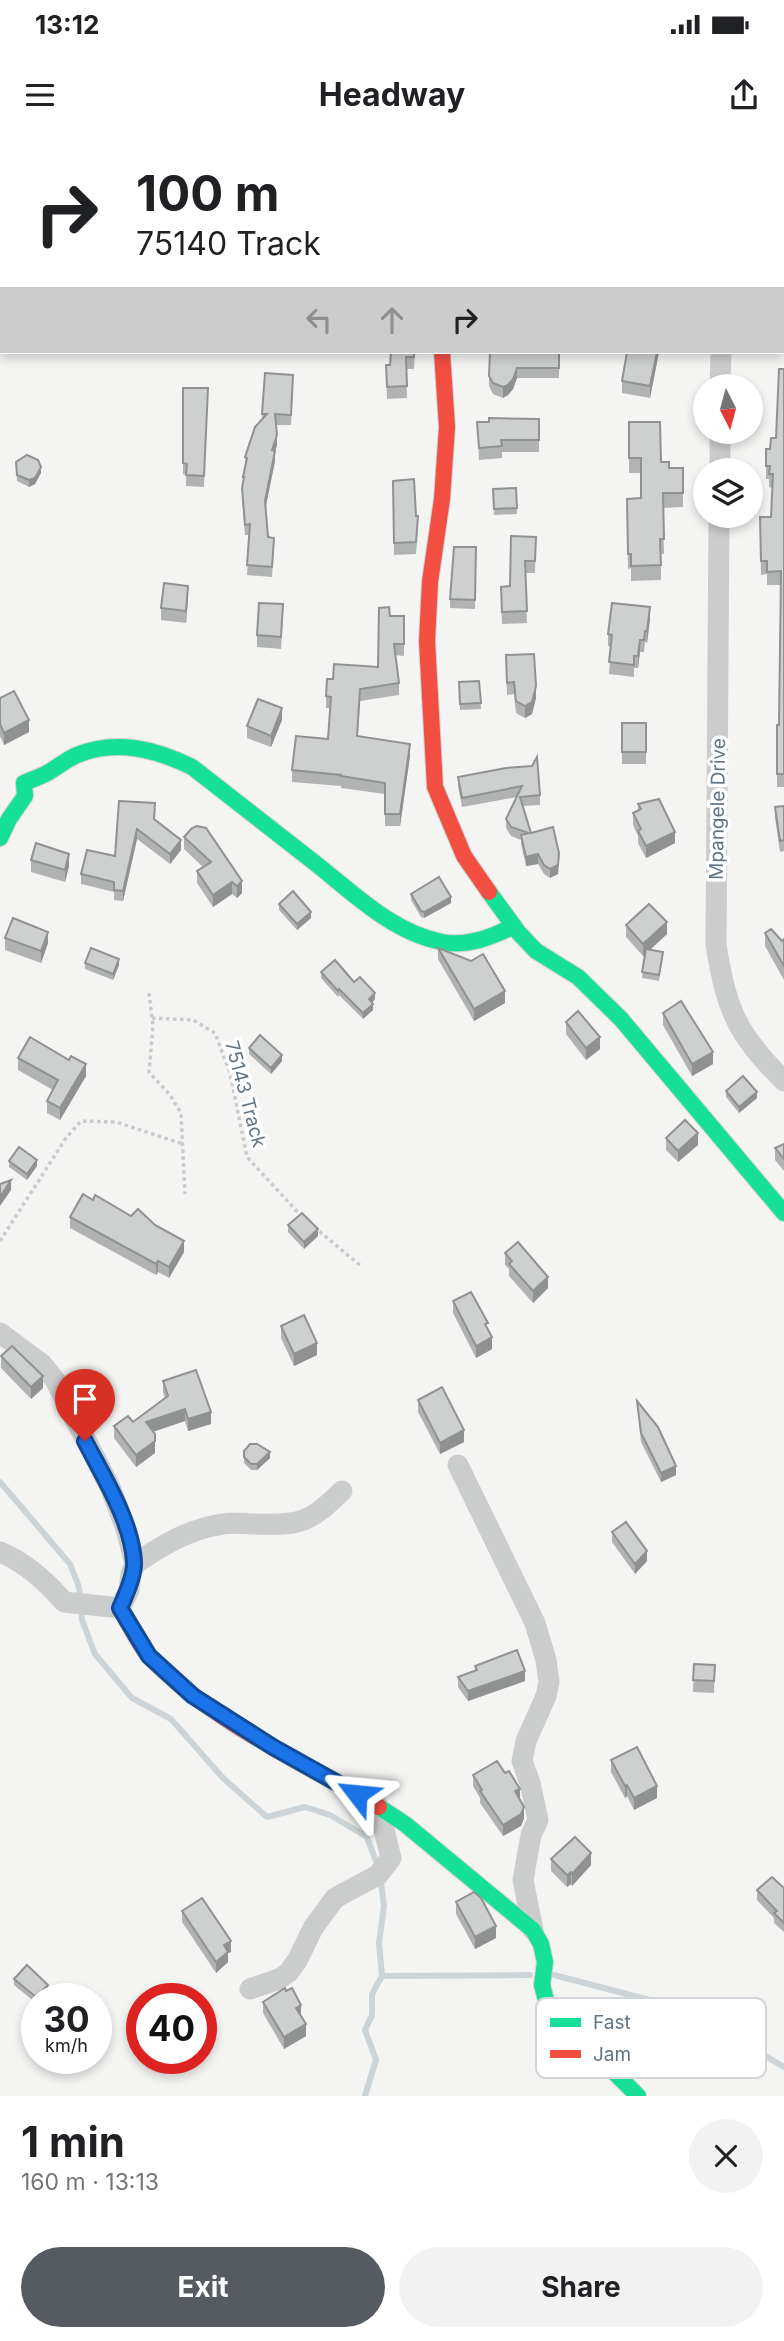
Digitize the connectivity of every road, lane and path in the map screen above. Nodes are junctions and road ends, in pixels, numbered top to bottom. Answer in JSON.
{"nodes":[{"id":1,"x":442,"y":354,"type":"edge"},
{"id":2,"x":721,"y":354,"type":"edge"},
{"id":3,"x":720,"y":374,"type":"edge"},
{"id":4,"x":719,"y":528,"type":"edge"},
{"id":5,"x":0,"y":838,"type":"edge"},
{"id":6,"x":514,"y":926,"type":"junction"},
{"id":7,"x":149,"y":993,"type":"dead end"},
{"id":8,"x":152,"y":1018,"type":"junction"},
{"id":9,"x":784,"y":1081,"type":"edge"},
{"id":10,"x":183,"y":1144,"type":"junction"},
{"id":11,"x":185,"y":1194,"type":"dead end"},
{"id":12,"x":784,"y":1213,"type":"edge"},
{"id":13,"x":0,"y":1241,"type":"edge"},
{"id":14,"x":361,"y":1266,"type":"dead end"},
{"id":15,"x":0,"y":1333,"type":"edge"},
{"id":16,"x":458,"y":1465,"type":"dead end"},
{"id":17,"x":342,"y":1491,"type":"dead end"},
{"id":18,"x":0,"y":1552,"type":"edge"},
{"id":19,"x":135,"y":1564,"type":"junction"},
{"id":20,"x":120,"y":1608,"type":"junction"},
{"id":21,"x":378,"y":1806,"type":"junction"},
{"id":22,"x":533,"y":1930,"type":"junction"},
{"id":23,"x":250,"y":1989,"type":"dead end"},
{"id":24,"x":546,"y":1998,"type":"edge"},
{"id":25,"x":620,"y":2078,"type":"edge"},
{"id":26,"x":638,"y":2096,"type":"edge"}],
"edges":[{"from":1,"to":6,"type":"street"},
{"from":2,"to":3,"type":"street"},
{"from":4,"to":9,"type":"street","name":"Mpangele Drive"},
{"from":5,"to":6,"type":"street"},
{"from":6,"to":12,"type":"street"},
{"from":7,"to":8,"type":"path"},
{"from":8,"to":10,"type":"path"},
{"from":8,"to":14,"type":"path","name":"75143 Track"},
{"from":10,"to":11,"type":"path"},
{"from":10,"to":13,"type":"path"},
{"from":15,"to":19,"type":"street"},
{"from":16,"to":22,"type":"street"},
{"from":17,"to":19,"type":"street"},
{"from":18,"to":20,"type":"street"},
{"from":19,"to":20,"type":"street"},
{"from":20,"to":21,"type":"street"},
{"from":21,"to":22,"type":"street"},
{"from":21,"to":23,"type":"street"},
{"from":22,"to":24,"type":"street"},
{"from":25,"to":26,"type":"street"}]}
